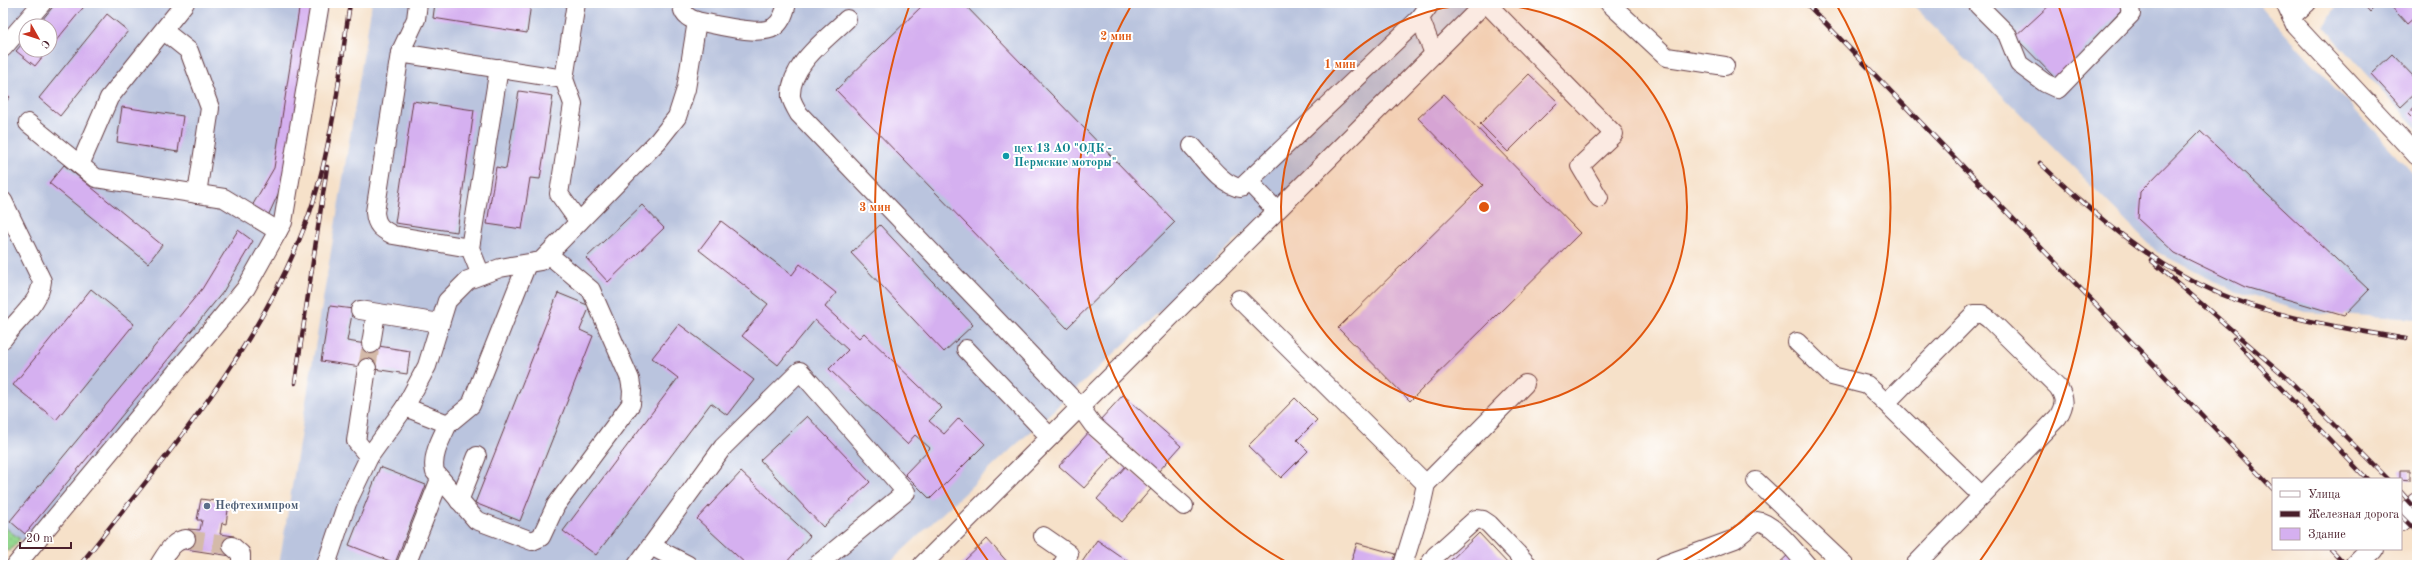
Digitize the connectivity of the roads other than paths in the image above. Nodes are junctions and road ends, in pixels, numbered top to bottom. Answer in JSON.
{"nodes":[{"id":1,"x":42,"y":3,"type":"edge"},
{"id":2,"x":320,"y":3,"type":"edge"},
{"id":3,"x":418,"y":3,"type":"edge"},
{"id":4,"x":576,"y":3,"type":"edge"},
{"id":5,"x":682,"y":3,"type":"edge"},
{"id":6,"x":787,"y":3,"type":"edge"},
{"id":7,"x":1486,"y":3,"type":"edge"},
{"id":8,"x":1609,"y":3,"type":"edge"},
{"id":9,"x":2129,"y":3,"type":"edge"},
{"id":10,"x":2307,"y":3,"type":"edge"},
{"id":11,"x":184,"y":4,"type":"edge"},
{"id":12,"x":1978,"y":4,"type":"edge"},
{"id":13,"x":1424,"y":10,"type":"edge"},
{"id":14,"x":2288,"y":10,"type":"edge"},
{"id":15,"x":848,"y":19,"type":"dead end"},
{"id":16,"x":697,"y":21,"type":"junction"},
{"id":17,"x":164,"y":31,"type":"junction"},
{"id":18,"x":3,"y":48,"type":"edge"},
{"id":19,"x":400,"y":53,"type":"junction"},
{"id":20,"x":1434,"y":54,"type":"junction"},
{"id":21,"x":1725,"y":66,"type":"dead end"},
{"id":22,"x":499,"y":68,"type":"junction"},
{"id":23,"x":564,"y":79,"type":"junction"},
{"id":24,"x":28,"y":123,"type":"dead end"},
{"id":25,"x":1192,"y":146,"type":"dead end"},
{"id":26,"x":2417,"y":156,"type":"edge"},
{"id":27,"x":80,"y":165,"type":"junction"},
{"id":28,"x":1249,"y":182,"type":"junction"},
{"id":29,"x":197,"y":194,"type":"junction"},
{"id":30,"x":1599,"y":198,"type":"dead end"},
{"id":31,"x":3,"y":201,"type":"edge"},
{"id":32,"x":1276,"y":210,"type":"junction"},
{"id":33,"x":579,"y":222,"type":"junction"},
{"id":34,"x":278,"y":230,"type":"junction"},
{"id":35,"x":470,"y":248,"type":"junction"},
{"id":36,"x":548,"y":254,"type":"junction"},
{"id":37,"x":526,"y":264,"type":"junction"},
{"id":38,"x":481,"y":275,"type":"junction"},
{"id":39,"x":1239,"y":299,"type":"dead end"},
{"id":40,"x":440,"y":323,"type":"junction"},
{"id":41,"x":3,"y":339,"type":"edge"},
{"id":42,"x":1797,"y":342,"type":"dead end"},
{"id":43,"x":371,"y":344,"type":"tunnel mouth"},
{"id":44,"x":966,"y":349,"type":"dead end"},
{"id":45,"x":367,"y":368,"type":"tunnel mouth"},
{"id":46,"x":1525,"y":384,"type":"dead end"},
{"id":47,"x":1886,"y":403,"type":"junction"},
{"id":48,"x":405,"y":407,"type":"junction"},
{"id":49,"x":1080,"y":407,"type":"junction"},
{"id":50,"x":448,"y":424,"type":"junction"},
{"id":51,"x":1050,"y":437,"type":"junction"},
{"id":52,"x":477,"y":456,"type":"dead end"},
{"id":53,"x":369,"y":457,"type":"junction"},
{"id":54,"x":440,"y":479,"type":"junction"},
{"id":55,"x":1756,"y":481,"type":"dead end"},
{"id":56,"x":1426,"y":484,"type":"junction"},
{"id":57,"x":1982,"y":496,"type":"junction"},
{"id":58,"x":459,"y":502,"type":"junction"},
{"id":59,"x":2417,"y":504,"type":"edge"},
{"id":60,"x":1184,"y":506,"type":"dead end"},
{"id":61,"x":2402,"y":519,"type":"edge"},
{"id":62,"x":1043,"y":536,"type":"dead end"},
{"id":63,"x":186,"y":539,"type":"tunnel mouth"},
{"id":64,"x":232,"y":546,"type":"dead end"},
{"id":65,"x":651,"y":546,"type":"junction"},
{"id":66,"x":2371,"y":550,"type":"edge"},
{"id":67,"x":16,"y":565,"type":"edge"},
{"id":68,"x":159,"y":565,"type":"edge"},
{"id":69,"x":241,"y":565,"type":"edge"},
{"id":70,"x":326,"y":565,"type":"edge"},
{"id":71,"x":406,"y":565,"type":"edge"},
{"id":72,"x":637,"y":565,"type":"edge"},
{"id":73,"x":688,"y":565,"type":"edge"},
{"id":74,"x":817,"y":565,"type":"edge"},
{"id":75,"x":922,"y":565,"type":"edge"},
{"id":76,"x":1062,"y":565,"type":"edge"},
{"id":77,"x":1403,"y":565,"type":"edge"},
{"id":78,"x":1429,"y":565,"type":"edge"},
{"id":79,"x":1528,"y":565,"type":"edge"},
{"id":80,"x":1664,"y":565,"type":"edge"},
{"id":81,"x":1807,"y":565,"type":"edge"},
{"id":82,"x":1845,"y":565,"type":"edge"},
{"id":83,"x":1915,"y":565,"type":"edge"},
{"id":84,"x":2356,"y":565,"type":"edge"}],
"edges":[{"from":1,"to":18,"type":"lane"},
{"from":2,"to":34,"type":"lane"},
{"from":3,"to":19,"type":"lane"},
{"from":4,"to":23,"type":"lane"},
{"from":5,"to":16,"type":"lane"},
{"from":6,"to":16,"type":"lane"},
{"from":7,"to":20,"type":"lane"},
{"from":7,"to":30,"type":"lane"},
{"from":8,"to":21,"type":"lane"},
{"from":9,"to":12,"type":"lane"},
{"from":10,"to":14,"type":"lane"},
{"from":11,"to":17,"type":"lane"},
{"from":13,"to":20,"type":"lane"},
{"from":13,"to":28,"type":"lane"},
{"from":14,"to":26,"type":"lane"},
{"from":15,"to":49,"type":"lane"},
{"from":16,"to":33,"type":"lane"},
{"from":17,"to":27,"type":"lane"},
{"from":17,"to":29,"type":"lane"},
{"from":19,"to":22,"type":"lane"},
{"from":19,"to":35,"type":"lane"},
{"from":20,"to":32,"type":"lane"},
{"from":22,"to":23,"type":"lane"},
{"from":22,"to":35,"type":"lane"},
{"from":23,"to":33,"type":"lane"},
{"from":24,"to":27,"type":"lane"},
{"from":25,"to":28,"type":"lane"},
{"from":27,"to":29,"type":"lane"},
{"from":28,"to":32,"type":"lane"},
{"from":29,"to":34,"type":"lane"},
{"from":31,"to":41,"type":"lane"},
{"from":32,"to":49,"type":"lane"},
{"from":33,"to":36,"type":"lane"},
{"from":34,"to":67,"type":"lane"},
{"from":35,"to":38,"type":"lane"},
{"from":36,"to":37,"type":"lane"},
{"from":36,"to":58,"type":"lane"},
{"from":37,"to":38,"type":"lane"},
{"from":37,"to":50,"type":"lane"},
{"from":38,"to":40,"type":"lane"},
{"from":39,"to":56,"type":"lane"},
{"from":40,"to":43,"type":"lane"},
{"from":40,"to":48,"type":"lane"},
{"from":42,"to":47,"type":"lane"},
{"from":44,"to":51,"type":"lane"},
{"from":45,"to":53,"type":"lane"},
{"from":46,"to":56,"type":"lane"},
{"from":47,"to":57,"type":"lane"},
{"from":47,"to":57,"type":"lane"},
{"from":48,"to":50,"type":"lane"},
{"from":48,"to":53,"type":"lane"},
{"from":49,"to":51,"type":"lane"},
{"from":49,"to":60,"type":"lane"},
{"from":50,"to":54,"type":"lane"},
{"from":51,"to":75,"type":"lane"},
{"from":52,"to":58,"type":"lane"},
{"from":53,"to":70,"type":"lane"},
{"from":54,"to":58,"type":"lane"},
{"from":54,"to":71,"type":"lane"},
{"from":55,"to":82,"type":"lane"},
{"from":56,"to":77,"type":"lane"},
{"from":57,"to":83,"type":"lane"},
{"from":59,"to":61,"type":"main road"},
{"from":62,"to":76,"type":"lane"},
{"from":63,"to":68,"type":"lane"},
{"from":64,"to":69,"type":"lane"},
{"from":65,"to":72,"type":"lane"},
{"from":65,"to":73,"type":"lane"},
{"from":65,"to":74,"type":"lane"},
{"from":66,"to":84,"type":"main road"},
{"from":78,"to":79,"type":"lane"},
{"from":80,"to":81,"type":"lane"}]}
